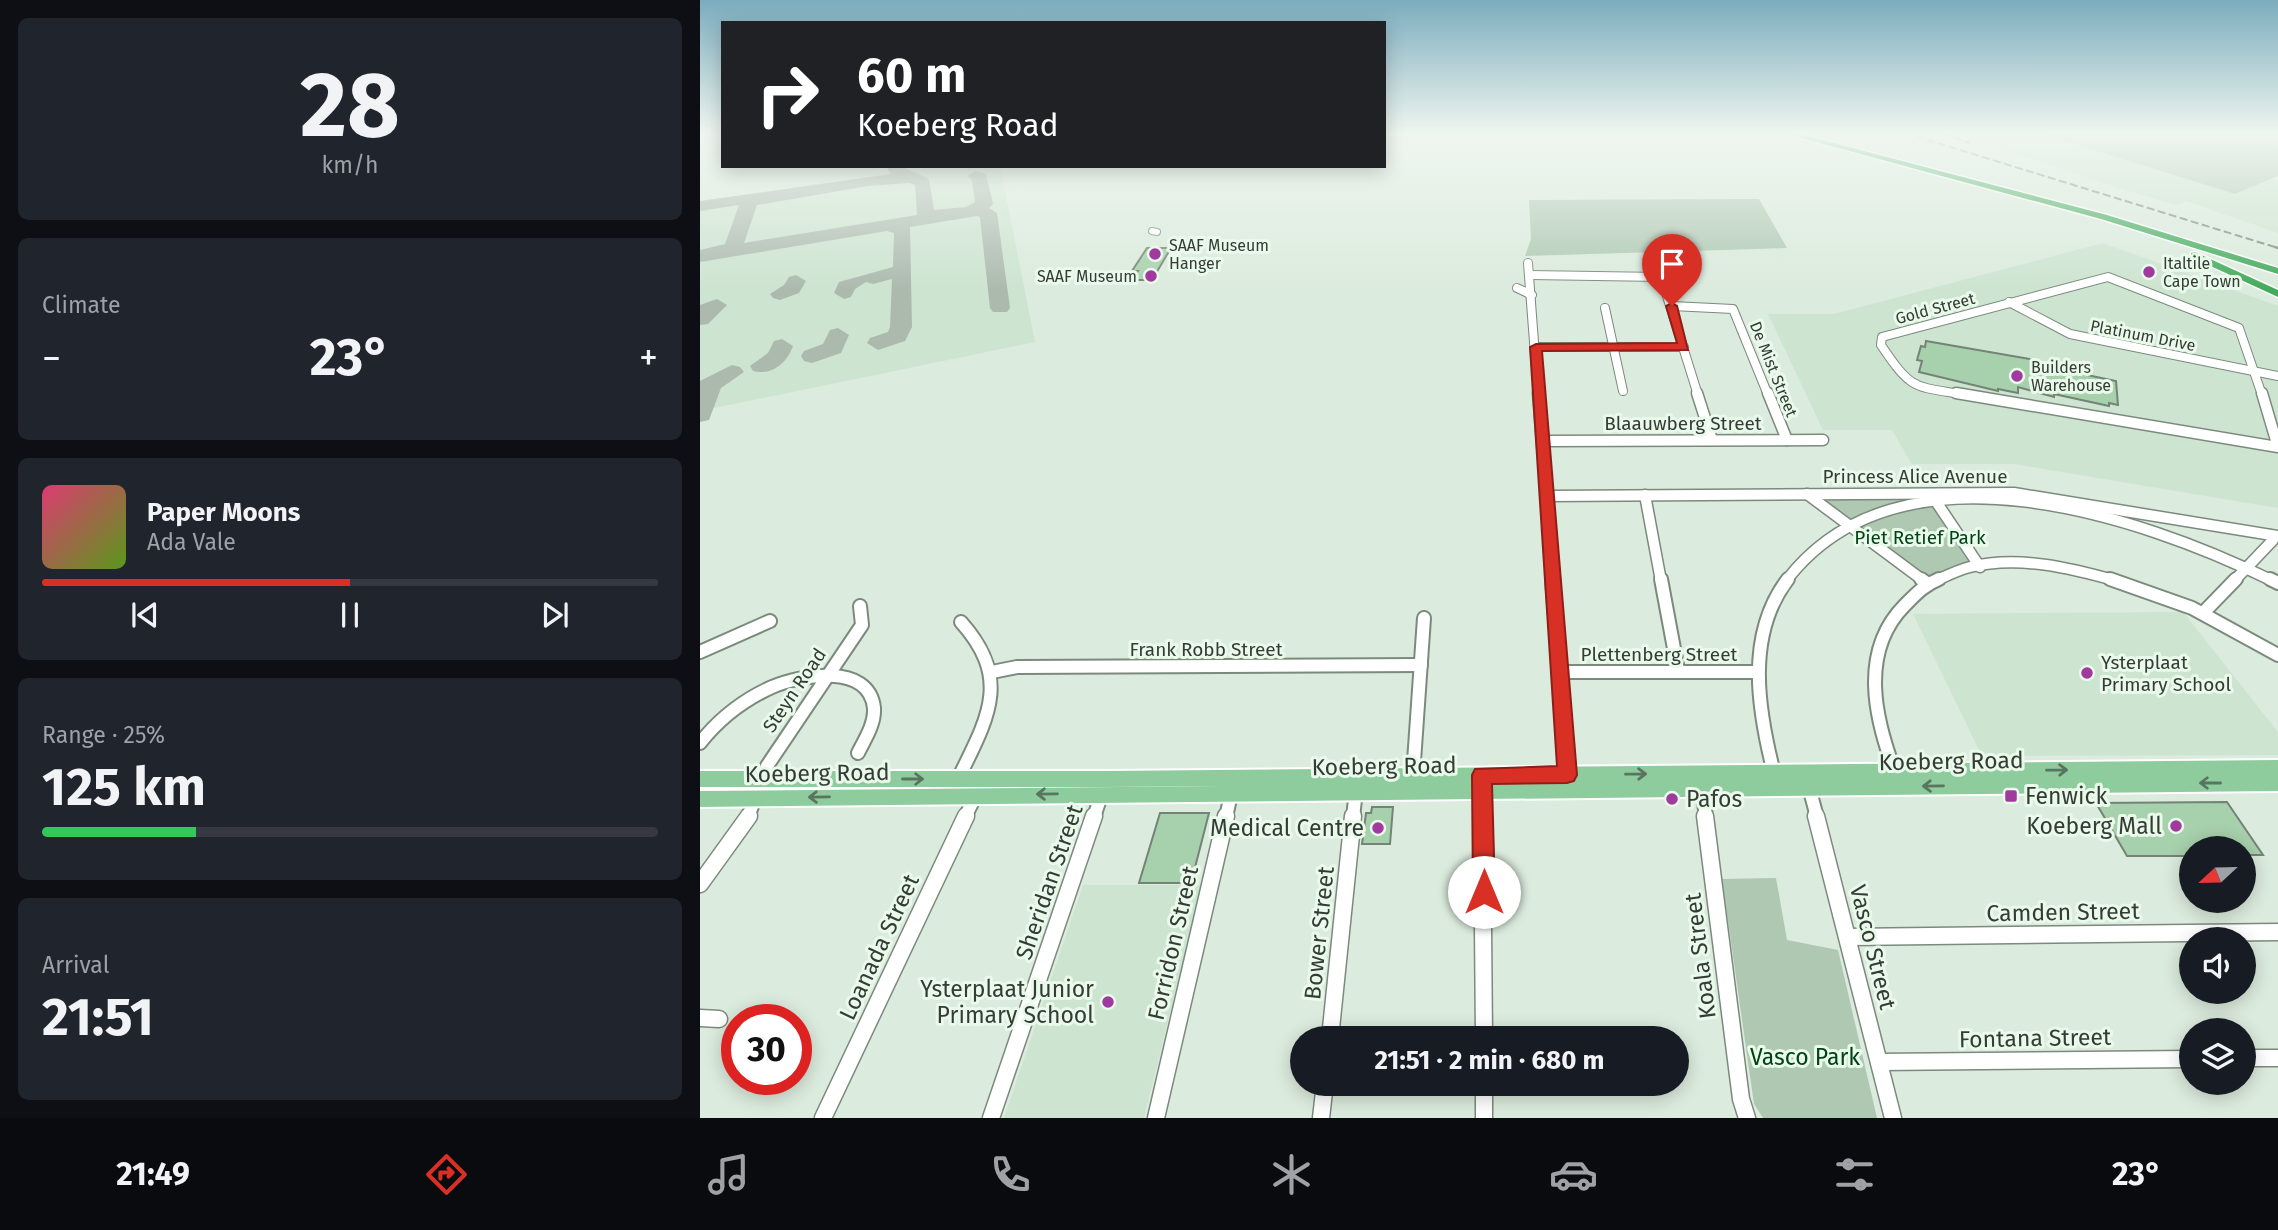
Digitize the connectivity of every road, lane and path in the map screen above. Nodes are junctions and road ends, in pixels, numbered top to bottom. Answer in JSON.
{"nodes":[{"id":1,"x":1986,"y":185,"type":"edge"},
{"id":2,"x":2018,"y":185,"type":"edge"},
{"id":3,"x":2024,"y":195,"type":"junction"},
{"id":4,"x":2278,"y":262,"type":"edge"},
{"id":5,"x":1528,"y":263,"type":"dead end"},
{"id":6,"x":2278,"y":273,"type":"edge"},
{"id":7,"x":1530,"y":275,"type":"junction"},
{"id":8,"x":1517,"y":288,"type":"dead end"},
{"id":9,"x":2278,"y":294,"type":"edge"},
{"id":10,"x":1532,"y":295,"type":"junction"},
{"id":11,"x":2009,"y":302,"type":"junction"},
{"id":12,"x":1672,"y":306,"type":"junction"},
{"id":13,"x":1605,"y":308,"type":"dead end"},
{"id":14,"x":1536,"y":347,"type":"junction"},
{"id":15,"x":1613,"y":347,"type":"junction"},
{"id":16,"x":1684,"y":347,"type":"junction"},
{"id":17,"x":2255,"y":371,"type":"junction"},
{"id":18,"x":2278,"y":376,"type":"edge"},
{"id":19,"x":1623,"y":391,"type":"dead end"},
{"id":20,"x":1712,"y":440,"type":"junction"},
{"id":21,"x":1787,"y":440,"type":"junction"},
{"id":22,"x":1823,"y":440,"type":"dead end"},
{"id":23,"x":1544,"y":441,"type":"junction"},
{"id":24,"x":2278,"y":447,"type":"edge"},
{"id":25,"x":1807,"y":494,"type":"junction"},
{"id":26,"x":1645,"y":495,"type":"junction"},
{"id":27,"x":1548,"y":496,"type":"junction"},
{"id":28,"x":1933,"y":497,"type":"junction"},
{"id":29,"x":2105,"y":512,"type":"junction"},
{"id":30,"x":1849,"y":526,"type":"junction"},
{"id":31,"x":2274,"y":536,"type":"edge"},
{"id":32,"x":1980,"y":567,"type":"junction"},
{"id":33,"x":2247,"y":567,"type":"junction"},
{"id":34,"x":2278,"y":583,"type":"edge"},
{"id":35,"x":1928,"y":584,"type":"junction"},
{"id":36,"x":860,"y":606,"type":"dead end"},
{"id":37,"x":2204,"y":612,"type":"junction"},
{"id":38,"x":1424,"y":618,"type":"dead end"},
{"id":39,"x":770,"y":621,"type":"dead end"},
{"id":40,"x":961,"y":622,"type":"dead end"},
{"id":41,"x":700,"y":652,"type":"edge"},
{"id":42,"x":2278,"y":655,"type":"edge"},
{"id":43,"x":1421,"y":665,"type":"junction"},
{"id":44,"x":1678,"y":670,"type":"junction"},
{"id":45,"x":992,"y":672,"type":"junction"},
{"id":46,"x":1561,"y":672,"type":"junction"},
{"id":47,"x":1757,"y":672,"type":"junction"},
{"id":48,"x":827,"y":677,"type":"junction"},
{"id":49,"x":700,"y":743,"type":"edge"},
{"id":50,"x":858,"y":753,"type":"dead end"},
{"id":51,"x":1774,"y":773,"type":"junction"},
{"id":52,"x":2275,"y":775,"type":"edge"},
{"id":53,"x":1413,"y":776,"type":"junction"},
{"id":54,"x":761,"y":778,"type":"junction"},
{"id":55,"x":700,"y":779,"type":"edge"},
{"id":56,"x":958,"y":779,"type":"junction"},
{"id":57,"x":1898,"y":779,"type":"junction"},
{"id":58,"x":1568,"y":782,"type":"junction"},
{"id":59,"x":1482,"y":783,"type":"junction"},
{"id":60,"x":1233,"y":785,"type":"junction"},
{"id":61,"x":1105,"y":786,"type":"junction"},
{"id":62,"x":1809,"y":787,"type":"junction"},
{"id":63,"x":1702,"y":788,"type":"junction"},
{"id":64,"x":1356,"y":791,"type":"junction"},
{"id":65,"x":976,"y":795,"type":"junction"},
{"id":66,"x":756,"y":798,"type":"junction"},
{"id":67,"x":700,"y":799,"type":"edge"},
{"id":68,"x":700,"y":884,"type":"edge"},
{"id":69,"x":2278,"y":932,"type":"edge"},
{"id":70,"x":1848,"y":937,"type":"junction"},
{"id":71,"x":700,"y":1018,"type":"edge"},
{"id":72,"x":719,"y":1019,"type":"dead end"},
{"id":73,"x":1331,"y":1026,"type":"edge"},
{"id":74,"x":1484,"y":1026,"type":"edge"},
{"id":75,"x":2256,"y":1058,"type":"edge"},
{"id":76,"x":2278,"y":1058,"type":"edge"},
{"id":77,"x":2179,"y":1059,"type":"edge"},
{"id":78,"x":1879,"y":1062,"type":"junction"},
{"id":79,"x":1324,"y":1096,"type":"edge"},
{"id":80,"x":1484,"y":1096,"type":"edge"},
{"id":81,"x":823,"y":1118,"type":"edge"},
{"id":82,"x":991,"y":1118,"type":"edge"},
{"id":83,"x":1156,"y":1118,"type":"edge"},
{"id":84,"x":1321,"y":1118,"type":"edge"},
{"id":85,"x":1484,"y":1118,"type":"edge"},
{"id":86,"x":1747,"y":1118,"type":"edge"},
{"id":87,"x":1893,"y":1118,"type":"edge"}],
"edges":[{"from":1,"to":3,"type":"highway"},
{"from":2,"to":4,"type":"highway"},
{"from":3,"to":6,"type":"highway"},
{"from":3,"to":9,"type":"highway"},
{"from":5,"to":7,"type":"street"},
{"from":7,"to":10,"type":"street"},
{"from":7,"to":12,"type":"street"},
{"from":8,"to":10,"type":"street"},
{"from":10,"to":14,"type":"street"},
{"from":11,"to":17,"type":"street","name":"Platinum Drive"},
{"from":11,"to":17,"type":"street","name":"Gold Street"},
{"from":11,"to":24,"type":"street","name":"Gold Street"},
{"from":12,"to":16,"type":"street"},
{"from":12,"to":21,"type":"street","name":"De Mist Street"},
{"from":13,"to":15,"type":"street"},
{"from":14,"to":15,"type":"street"},
{"from":14,"to":23,"type":"street"},
{"from":15,"to":16,"type":"street"},
{"from":15,"to":19,"type":"street"},
{"from":16,"to":20,"type":"street"},
{"from":17,"to":18,"type":"street","name":"Platinum Drive"},
{"from":17,"to":24,"type":"street","name":"Gold Street"},
{"from":20,"to":21,"type":"street","name":"Blaauwberg Street"},
{"from":20,"to":23,"type":"street","name":"Blaauwberg Street"},
{"from":21,"to":22,"type":"street","name":"Blaauwberg Street"},
{"from":23,"to":27,"type":"street"},
{"from":25,"to":26,"type":"street","name":"Princess Alice Avenue"},
{"from":25,"to":28,"type":"street","name":"Princess Alice Avenue"},
{"from":25,"to":30,"type":"street"},
{"from":26,"to":27,"type":"street","name":"Princess Alice Avenue"},
{"from":26,"to":44,"type":"street"},
{"from":27,"to":46,"type":"street"},
{"from":28,"to":29,"type":"street"},
{"from":28,"to":30,"type":"street"},
{"from":28,"to":32,"type":"street"},
{"from":29,"to":31,"type":"street"},
{"from":29,"to":33,"type":"street"},
{"from":30,"to":35,"type":"street"},
{"from":30,"to":47,"type":"street"},
{"from":31,"to":33,"type":"street"},
{"from":32,"to":35,"type":"street"},
{"from":32,"to":37,"type":"street"},
{"from":33,"to":34,"type":"street"},
{"from":33,"to":37,"type":"street"},
{"from":35,"to":57,"type":"street"},
{"from":36,"to":48,"type":"street","name":"Steyn Road"},
{"from":37,"to":42,"type":"street"},
{"from":38,"to":43,"type":"street"},
{"from":39,"to":41,"type":"street"},
{"from":40,"to":45,"type":"street"},
{"from":43,"to":45,"type":"street","name":"Frank Robb Street"},
{"from":43,"to":53,"type":"street"},
{"from":44,"to":46,"type":"street","name":"Plettenberg Street"},
{"from":44,"to":47,"type":"street","name":"Plettenberg Street"},
{"from":45,"to":56,"type":"street"},
{"from":46,"to":58,"type":"street"},
{"from":47,"to":51,"type":"street"},
{"from":48,"to":49,"type":"street"},
{"from":48,"to":50,"type":"street"},
{"from":48,"to":54,"type":"street","name":"Steyn Road"},
{"from":51,"to":57,"type":"main road","name":"Koeberg Road"},
{"from":58,"to":51,"type":"main road","name":"Koeberg Road","one_way":true},
{"from":52,"to":57,"type":"main road","name":"Koeberg Road"},
{"from":53,"to":59,"type":"main road","name":"Koeberg Road"},
{"from":53,"to":60,"type":"main road","name":"Koeberg Road"},
{"from":54,"to":55,"type":"main road","name":"Koeberg Road"},
{"from":54,"to":56,"type":"main road","name":"Koeberg Road","one_way":true},
{"from":54,"to":66,"type":"street","name":"Steyn Road"},
{"from":56,"to":61,"type":"main road","name":"Koeberg Road"},
{"from":57,"to":62,"type":"main road","name":"Koeberg Road"},
{"from":58,"to":59,"type":"main road","name":"Koeberg Road"},
{"from":58,"to":63,"type":"main road","name":"Koeberg Road"},
{"from":59,"to":64,"type":"main road","name":"Koeberg Road"},
{"from":59,"to":74,"type":"street"},
{"from":60,"to":61,"type":"main road","name":"Koeberg Road"},
{"from":60,"to":64,"type":"main road","name":"Koeberg Road"},
{"from":60,"to":83,"type":"street","name":"Forridon Street"},
{"from":61,"to":65,"type":"main road","name":"Koeberg Road","one_way":true},
{"from":61,"to":82,"type":"street","name":"Sheridan Street"},
{"from":62,"to":63,"type":"main road","name":"Koeberg Road"},
{"from":62,"to":70,"type":"street","name":"Vasco Street"},
{"from":63,"to":86,"type":"street","name":"Koala Street"},
{"from":64,"to":73,"type":"street","name":"Bower Street"},
{"from":65,"to":66,"type":"main road","name":"Koeberg Road","one_way":true},
{"from":65,"to":81,"type":"street","name":"Loanada Street"},
{"from":66,"to":67,"type":"main road","name":"Koeberg Road"},
{"from":66,"to":68,"type":"street","name":"Steyn Road"},
{"from":69,"to":70,"type":"street","name":"Camden Street"},
{"from":70,"to":78,"type":"street","name":"Vasco Street"},
{"from":71,"to":72,"type":"street"},
{"from":75,"to":76,"type":"street"},
{"from":77,"to":78,"type":"street","name":"Fontana Street"},
{"from":78,"to":87,"type":"street","name":"Vasco Street"},
{"from":79,"to":84,"type":"street"},
{"from":80,"to":85,"type":"street"}]}
